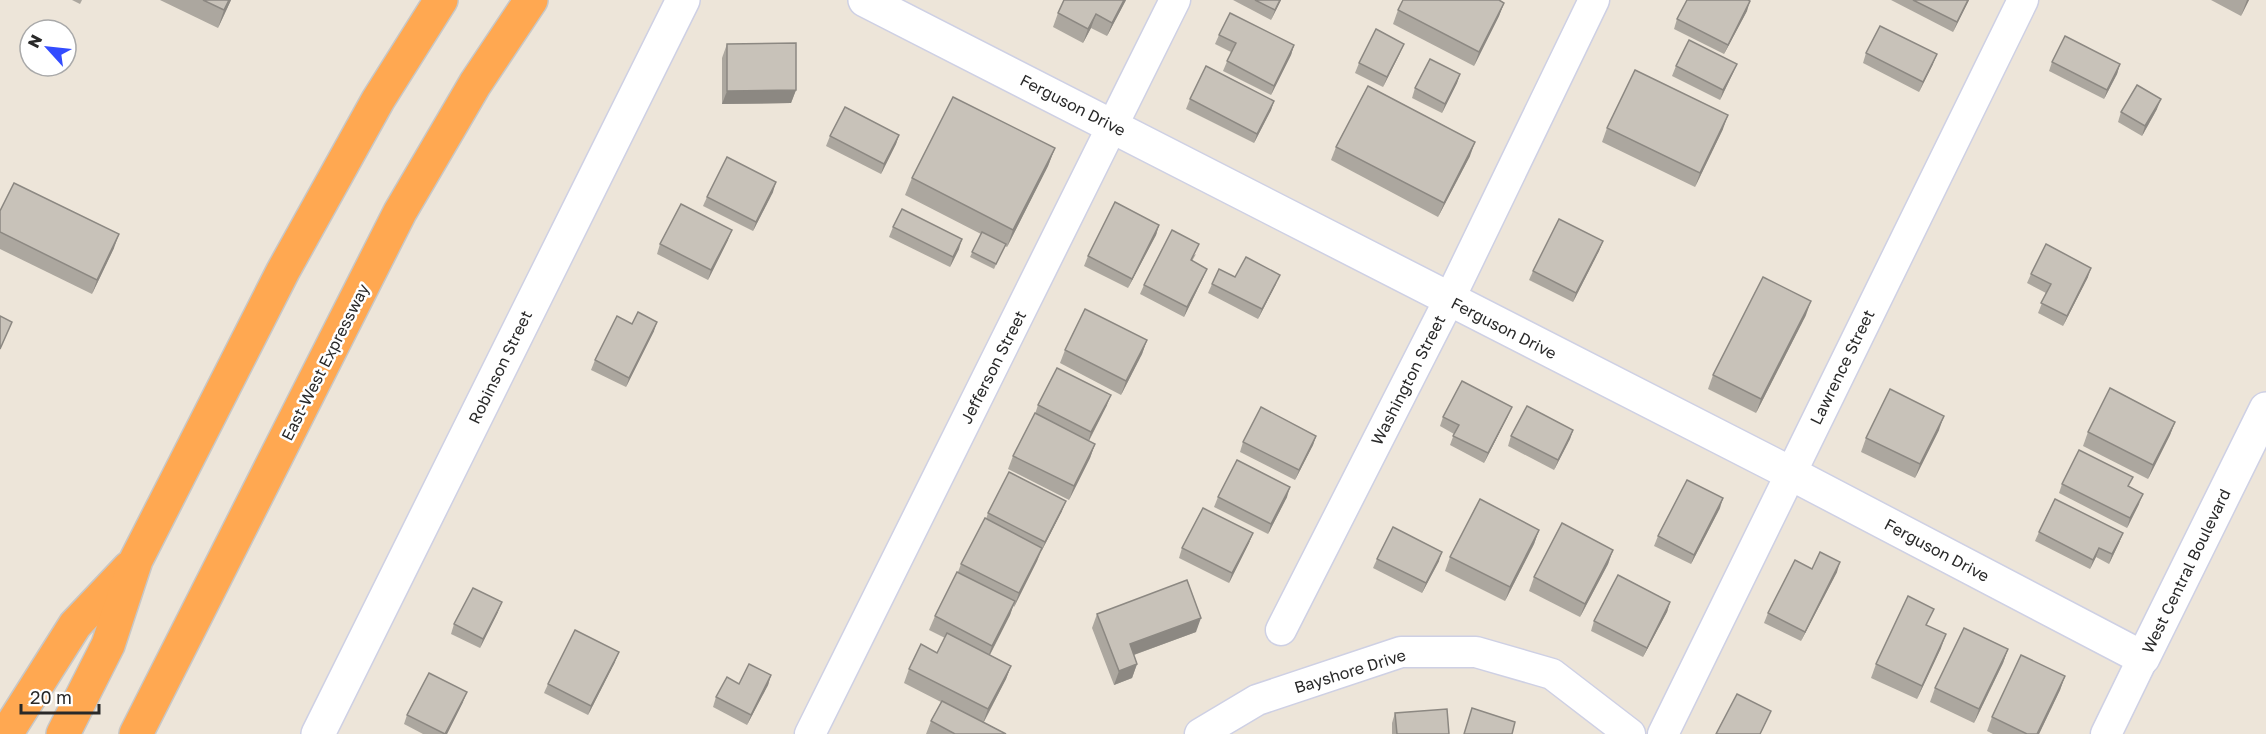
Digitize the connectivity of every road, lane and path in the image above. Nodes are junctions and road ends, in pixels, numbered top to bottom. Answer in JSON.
{"nodes":[{"id":1,"x":441,"y":0,"type":"edge"},
{"id":2,"x":531,"y":0,"type":"edge"},
{"id":3,"x":682,"y":0,"type":"edge"},
{"id":4,"x":865,"y":0,"type":"edge"},
{"id":5,"x":1175,"y":0,"type":"edge"},
{"id":6,"x":1594,"y":0,"type":"edge"},
{"id":7,"x":2023,"y":0,"type":"edge"},
{"id":8,"x":1114,"y":125,"type":"junction"},
{"id":9,"x":1449,"y":300,"type":"junction"},
{"id":10,"x":2266,"y":409,"type":"edge"},
{"id":11,"x":1790,"y":473,"type":"junction"},
{"id":12,"x":136,"y":560,"type":"junction"},
{"id":13,"x":1281,"y":630,"type":"dead end"},
{"id":14,"x":2143,"y":658,"type":"junction"},
{"id":15,"x":6,"y":734,"type":"edge"},
{"id":16,"x":63,"y":734,"type":"edge"},
{"id":17,"x":136,"y":734,"type":"edge"},
{"id":18,"x":318,"y":734,"type":"edge"},
{"id":19,"x":810,"y":734,"type":"edge"},
{"id":20,"x":1200,"y":734,"type":"edge"},
{"id":21,"x":1630,"y":734,"type":"edge"},
{"id":22,"x":1663,"y":734,"type":"edge"},
{"id":23,"x":2106,"y":734,"type":"edge"}],
"edges":[{"from":1,"to":12,"type":"highway"},
{"from":2,"to":17,"type":"highway","name":"East-West Expressway"},
{"from":3,"to":18,"type":"street","name":"Robinson Street"},
{"from":4,"to":8,"type":"street","name":"Ferguson Drive"},
{"from":5,"to":8,"type":"street","name":"Jefferson Street"},
{"from":6,"to":9,"type":"street","name":"Washington Street"},
{"from":7,"to":11,"type":"street","name":"Lawrence Street"},
{"from":8,"to":9,"type":"street","name":"Ferguson Drive"},
{"from":8,"to":19,"type":"street","name":"Jefferson Street"},
{"from":9,"to":11,"type":"street","name":"Ferguson Drive"},
{"from":9,"to":13,"type":"street","name":"Washington Street"},
{"from":10,"to":14,"type":"street","name":"West Central Boulevard"},
{"from":11,"to":14,"type":"street","name":"Ferguson Drive"},
{"from":11,"to":22,"type":"street","name":"Lawrence Street"},
{"from":12,"to":15,"type":"highway"},
{"from":12,"to":16,"type":"highway"},
{"from":14,"to":23,"type":"street","name":"West Central Boulevard"},
{"from":20,"to":21,"type":"street","name":"Bayshore Drive"}]}
